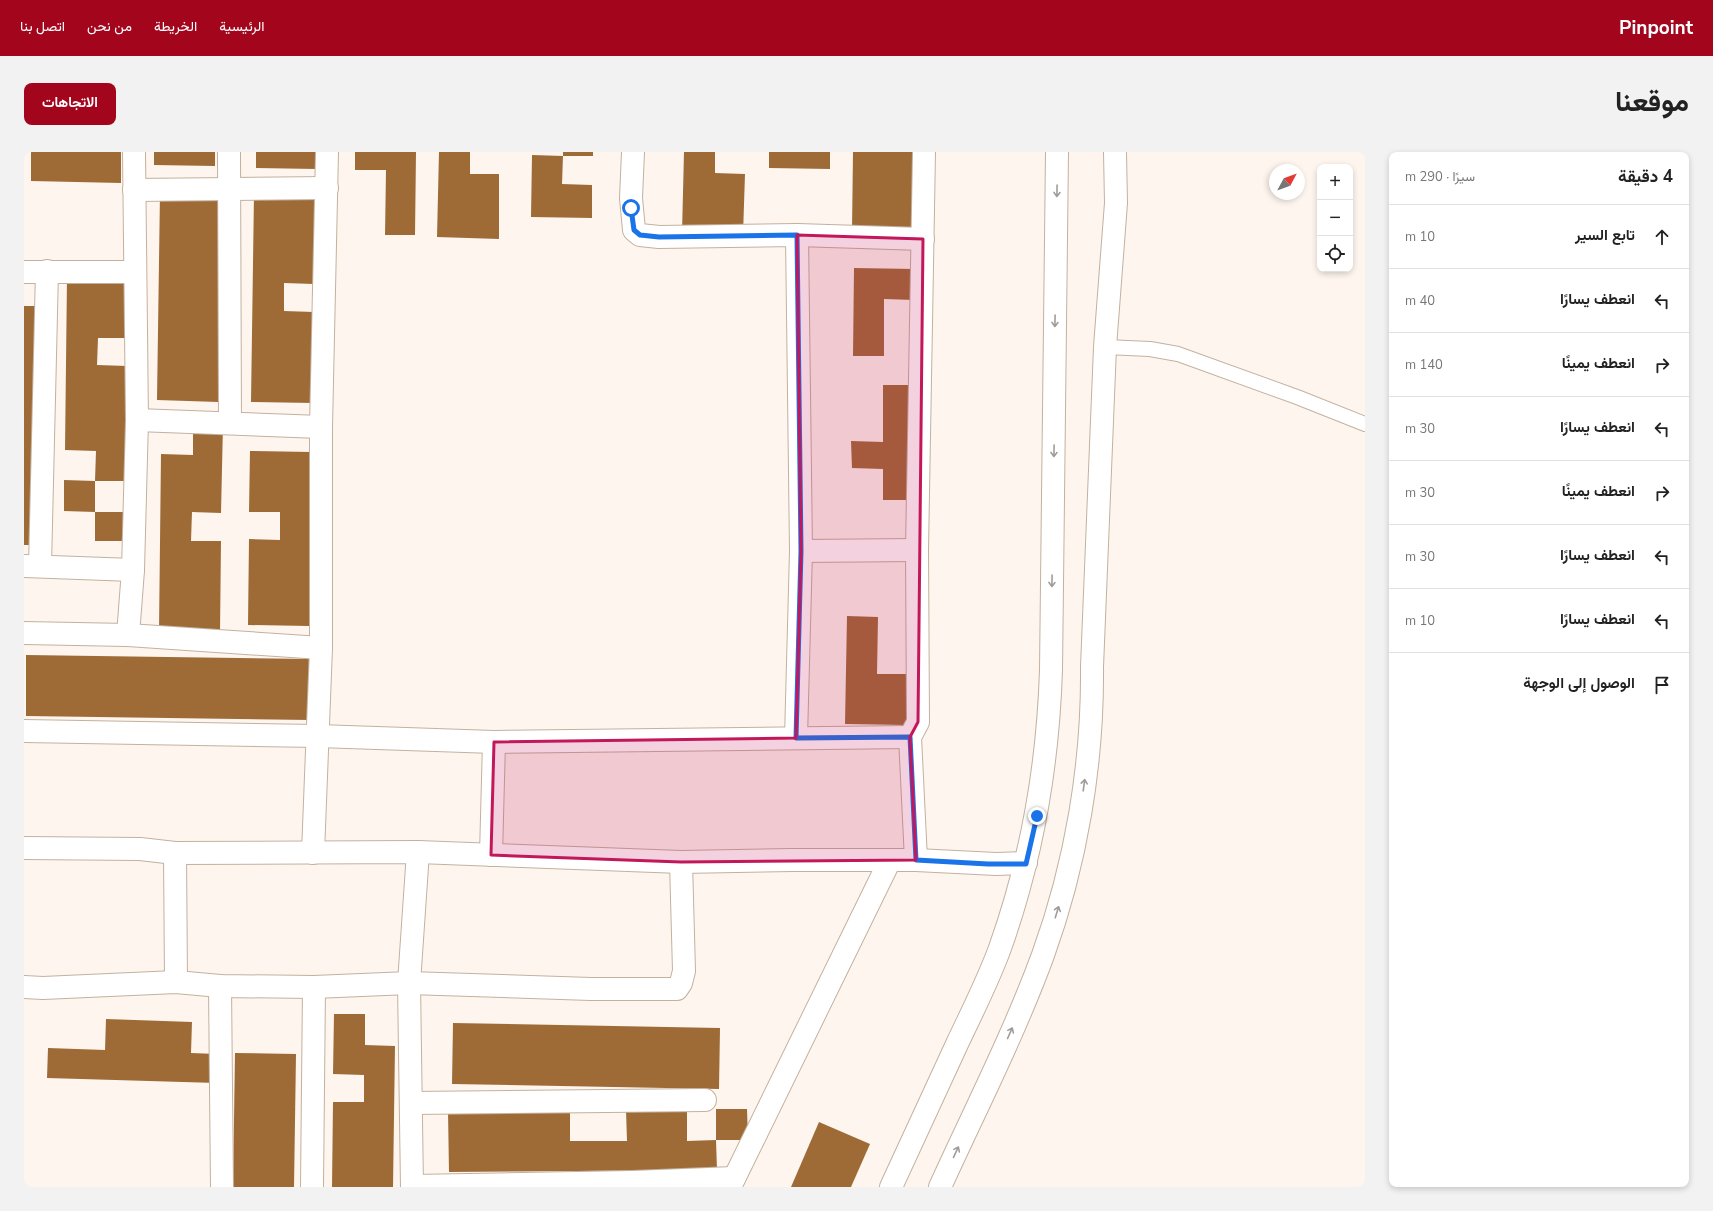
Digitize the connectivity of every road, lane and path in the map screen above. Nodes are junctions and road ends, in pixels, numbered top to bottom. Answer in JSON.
{"nodes":[{"id":1,"x":134,"y":152,"type":"edge"},
{"id":2,"x":229,"y":152,"type":"edge"},
{"id":3,"x":327,"y":152,"type":"edge"},
{"id":4,"x":633,"y":152,"type":"edge"},
{"id":5,"x":924,"y":152,"type":"edge"},
{"id":6,"x":1058,"y":152,"type":"edge"},
{"id":7,"x":1115,"y":152,"type":"edge"},
{"id":8,"x":327,"y":188,"type":"junction"},
{"id":9,"x":229,"y":189,"type":"junction"},
{"id":10,"x":134,"y":190,"type":"junction"},
{"id":11,"x":797,"y":235,"type":"junction"},
{"id":12,"x":923,"y":239,"type":"junction"},
{"id":13,"x":47,"y":271,"type":"junction"},
{"id":14,"x":24,"y":272,"type":"edge"},
{"id":15,"x":135,"y":272,"type":"junction"},
{"id":16,"x":1105,"y":347,"type":"junction"},
{"id":17,"x":137,"y":420,"type":"junction"},
{"id":18,"x":230,"y":423,"type":"junction"},
{"id":19,"x":1365,"y":424,"type":"edge"},
{"id":20,"x":321,"y":427,"type":"junction"},
{"id":21,"x":917,"y":550,"type":"junction"},
{"id":22,"x":801,"y":551,"type":"junction"},
{"id":23,"x":32,"y":566,"type":"edge"},
{"id":24,"x":133,"y":570,"type":"junction"},
{"id":25,"x":24,"y":633,"type":"edge"},
{"id":26,"x":128,"y":635,"type":"junction"},
{"id":27,"x":321,"y":648,"type":"junction"},
{"id":28,"x":24,"y":731,"type":"edge"},
{"id":29,"x":318,"y":736,"type":"junction"},
{"id":30,"x":910,"y":737,"type":"junction"},
{"id":31,"x":796,"y":738,"type":"junction"},
{"id":32,"x":494,"y":742,"type":"junction"},
{"id":33,"x":24,"y":848,"type":"edge"},
{"id":34,"x":418,"y":852,"type":"junction"},
{"id":35,"x":175,"y":853,"type":"junction"},
{"id":36,"x":313,"y":853,"type":"junction"},
{"id":37,"x":491,"y":855,"type":"junction"},
{"id":38,"x":890,"y":860,"type":"junction"},
{"id":39,"x":916,"y":860,"type":"junction"},
{"id":40,"x":680,"y":862,"type":"junction"},
{"id":41,"x":1026,"y":864,"type":"junction"},
{"id":42,"x":176,"y":982,"type":"junction"},
{"id":43,"x":409,"y":983,"type":"junction"},
{"id":44,"x":24,"y":986,"type":"edge"},
{"id":45,"x":220,"y":986,"type":"junction"},
{"id":46,"x":314,"y":987,"type":"junction"},
{"id":47,"x":705,"y":1100,"type":"dead end"},
{"id":48,"x":410,"y":1103,"type":"junction"},
{"id":49,"x":732,"y":1182,"type":"edge"},
{"id":50,"x":631,"y":1185,"type":"edge"},
{"id":51,"x":222,"y":1187,"type":"edge"},
{"id":52,"x":312,"y":1187,"type":"edge"},
{"id":53,"x":412,"y":1187,"type":"edge"},
{"id":54,"x":892,"y":1187,"type":"edge"},
{"id":55,"x":940,"y":1187,"type":"edge"}],
"edges":[{"from":1,"to":10,"type":"street"},
{"from":2,"to":9,"type":"street"},
{"from":3,"to":8,"type":"street"},
{"from":4,"to":11,"type":"street"},
{"from":5,"to":12,"type":"street"},
{"from":6,"to":41,"type":"street","one_way":true},
{"from":7,"to":16,"type":"street"},
{"from":8,"to":9,"type":"street"},
{"from":8,"to":20,"type":"street"},
{"from":9,"to":10,"type":"street"},
{"from":9,"to":18,"type":"street"},
{"from":10,"to":15,"type":"street"},
{"from":11,"to":12,"type":"street"},
{"from":11,"to":22,"type":"street"},
{"from":12,"to":21,"type":"street"},
{"from":13,"to":14,"type":"street"},
{"from":13,"to":15,"type":"street"},
{"from":13,"to":23,"type":"street"},
{"from":15,"to":17,"type":"street"},
{"from":16,"to":19,"type":"lane"},
{"from":55,"to":16,"type":"street","one_way":true},
{"from":17,"to":18,"type":"street"},
{"from":17,"to":24,"type":"street"},
{"from":18,"to":20,"type":"street"},
{"from":20,"to":27,"type":"street"},
{"from":21,"to":22,"type":"street"},
{"from":21,"to":30,"type":"street"},
{"from":22,"to":31,"type":"street"},
{"from":23,"to":24,"type":"street"},
{"from":24,"to":26,"type":"street"},
{"from":25,"to":26,"type":"street"},
{"from":26,"to":27,"type":"street"},
{"from":27,"to":29,"type":"street"},
{"from":28,"to":29,"type":"street"},
{"from":29,"to":32,"type":"street"},
{"from":29,"to":36,"type":"street"},
{"from":30,"to":31,"type":"street"},
{"from":30,"to":39,"type":"street"},
{"from":31,"to":32,"type":"street"},
{"from":32,"to":37,"type":"street"},
{"from":33,"to":35,"type":"street"},
{"from":34,"to":36,"type":"street"},
{"from":34,"to":37,"type":"street"},
{"from":34,"to":43,"type":"street"},
{"from":35,"to":36,"type":"street"},
{"from":35,"to":42,"type":"street"},
{"from":37,"to":40,"type":"street"},
{"from":38,"to":39,"type":"street"},
{"from":38,"to":40,"type":"street"},
{"from":38,"to":49,"type":"street"},
{"from":39,"to":41,"type":"street"},
{"from":40,"to":43,"type":"street"},
{"from":41,"to":54,"type":"street"},
{"from":42,"to":44,"type":"street"},
{"from":42,"to":45,"type":"street"},
{"from":43,"to":46,"type":"street"},
{"from":43,"to":48,"type":"street"},
{"from":45,"to":46,"type":"street"},
{"from":45,"to":51,"type":"street"},
{"from":46,"to":52,"type":"street"},
{"from":47,"to":48,"type":"street"},
{"from":48,"to":53,"type":"street"},
{"from":49,"to":50,"type":"street"},
{"from":50,"to":53,"type":"street"}]}
